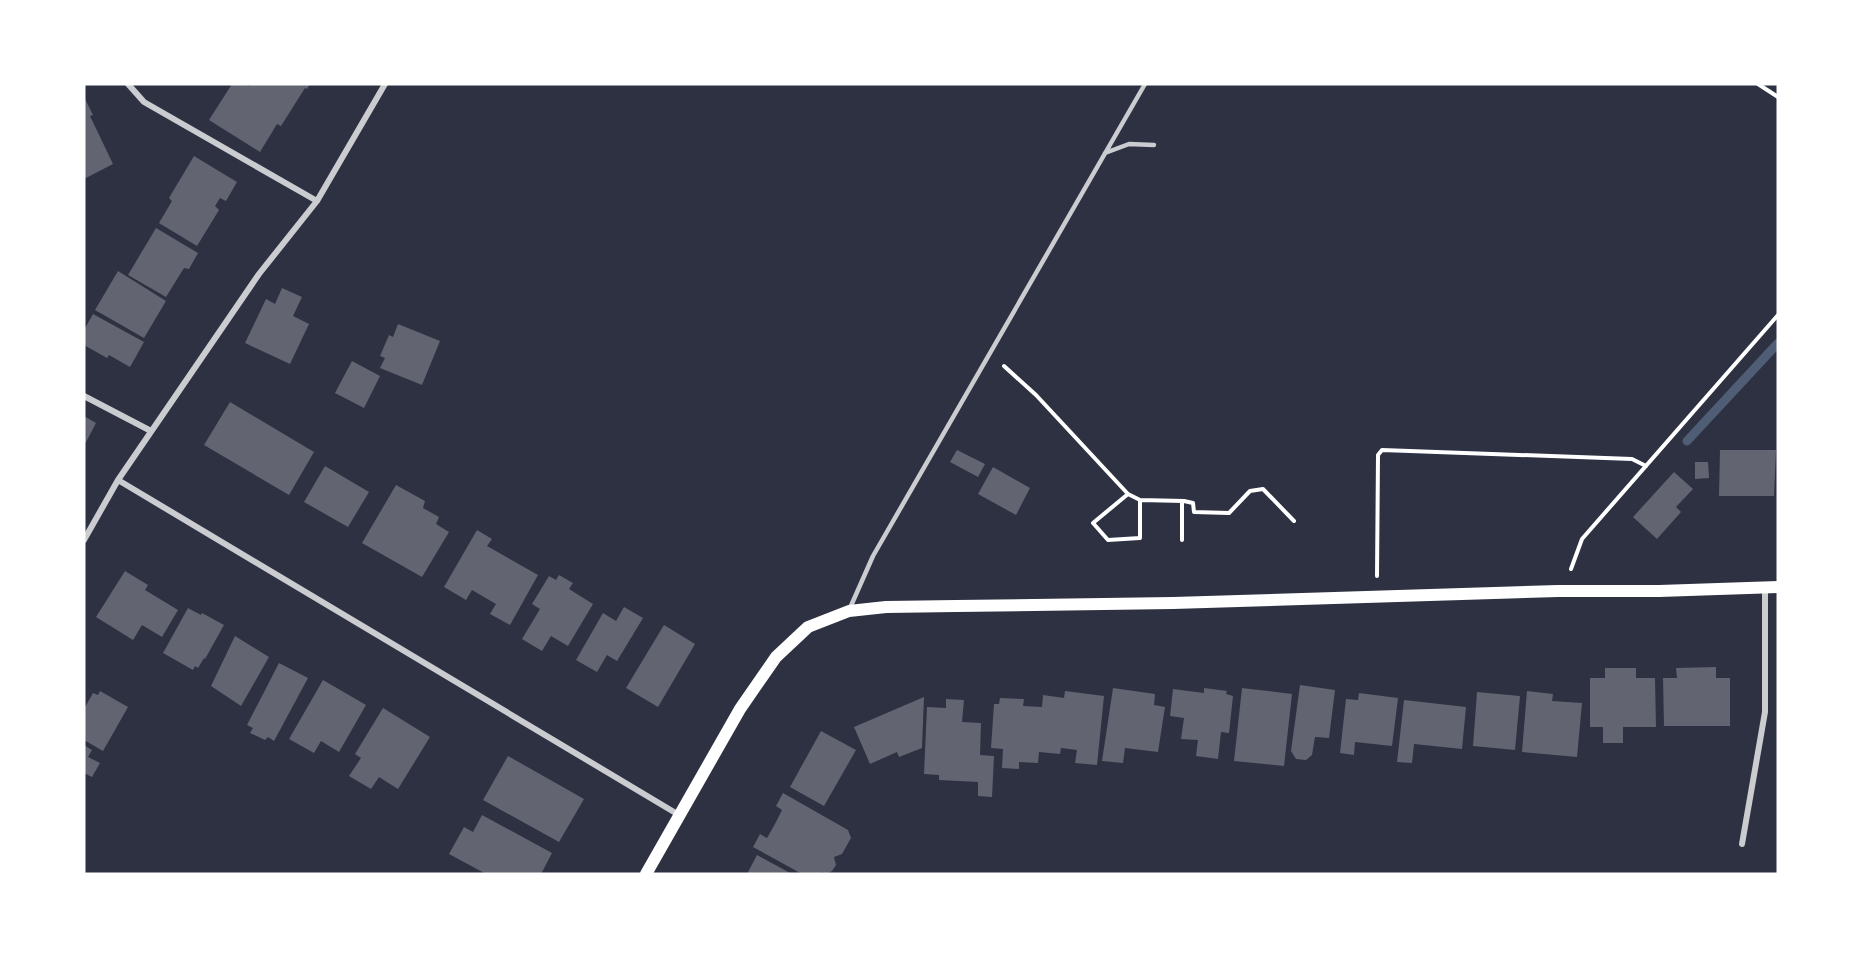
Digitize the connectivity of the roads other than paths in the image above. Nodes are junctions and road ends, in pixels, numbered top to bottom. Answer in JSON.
{"nodes":[{"id":1,"x":128,"y":84,"type":"edge"},
{"id":2,"x":385,"y":84,"type":"edge"},
{"id":3,"x":1144,"y":84,"type":"edge"},
{"id":4,"x":1154,"y":145,"type":"dead end"},
{"id":5,"x":1105,"y":153,"type":"junction"},
{"id":6,"x":317,"y":201,"type":"junction"},
{"id":7,"x":84,"y":396,"type":"edge"},
{"id":8,"x":151,"y":431,"type":"junction"},
{"id":9,"x":118,"y":480,"type":"junction"},
{"id":10,"x":84,"y":540,"type":"edge"},
{"id":11,"x":1772,"y":587,"type":"edge"},
{"id":12,"x":849,"y":611,"type":"junction"},
{"id":13,"x":679,"y":815,"type":"junction"},
{"id":14,"x":1742,"y":844,"type":"dead end"},
{"id":15,"x":646,"y":874,"type":"edge"}],
"edges":[{"from":1,"to":6,"type":"street"},
{"from":2,"to":6,"type":"street"},
{"from":3,"to":5,"type":"lane"},
{"from":4,"to":5,"type":"lane"},
{"from":5,"to":12,"type":"lane"},
{"from":6,"to":8,"type":"street"},
{"from":7,"to":8,"type":"street"},
{"from":8,"to":9,"type":"street"},
{"from":9,"to":10,"type":"street"},
{"from":9,"to":13,"type":"street"},
{"from":11,"to":12,"type":"main road"},
{"from":11,"to":14,"type":"street"},
{"from":12,"to":13,"type":"main road"},
{"from":13,"to":15,"type":"main road"}]}
